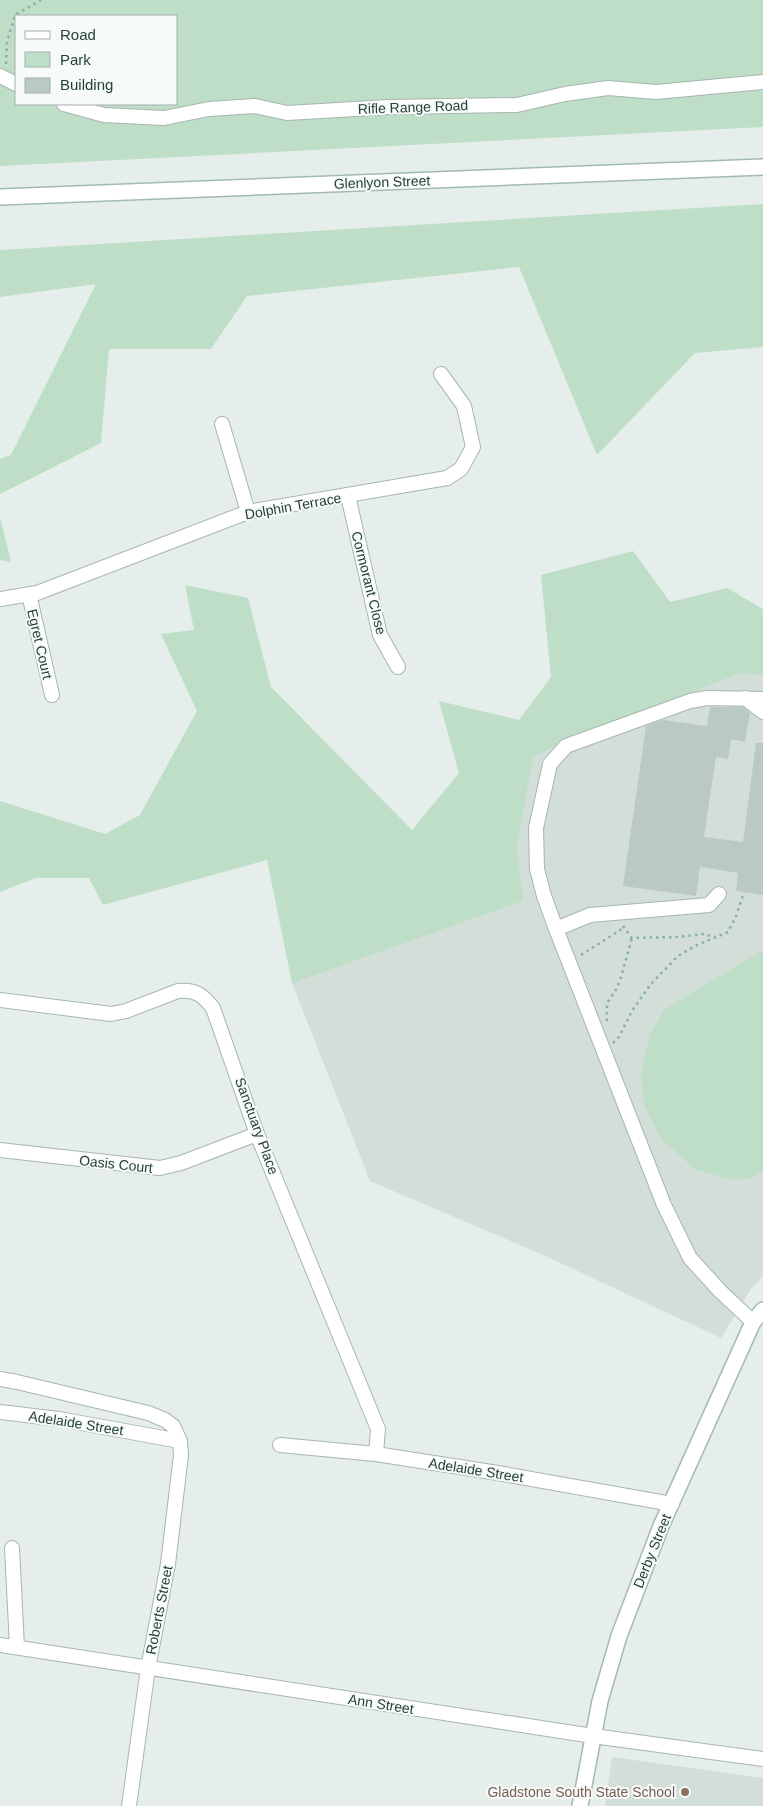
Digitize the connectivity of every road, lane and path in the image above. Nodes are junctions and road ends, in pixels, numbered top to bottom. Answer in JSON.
{"nodes":[{"id":1,"x":41,"y":0,"type":"edge"},
{"id":2,"x":7,"y":80,"type":"edge"},
{"id":3,"x":763,"y":82,"type":"edge"},
{"id":4,"x":68,"y":105,"type":"edge"},
{"id":5,"x":763,"y":167,"type":"edge"},
{"id":6,"x":0,"y":197,"type":"edge"},
{"id":7,"x":441,"y":374,"type":"dead end"},
{"id":8,"x":222,"y":424,"type":"dead end"},
{"id":9,"x":348,"y":496,"type":"junction"},
{"id":10,"x":248,"y":512,"type":"junction"},
{"id":11,"x":29,"y":594,"type":"junction"},
{"id":12,"x":0,"y":599,"type":"edge"},
{"id":13,"x":398,"y":667,"type":"dead end"},
{"id":14,"x":52,"y":695,"type":"dead end"},
{"id":15,"x":745,"y":698,"type":"junction"},
{"id":16,"x":763,"y":698,"type":"edge"},
{"id":17,"x":763,"y":712,"type":"edge"},
{"id":18,"x":744,"y":892,"type":"dead end"},
{"id":19,"x":719,"y":894,"type":"dead end"},
{"id":20,"x":621,"y":924,"type":"dead end"},
{"id":21,"x":629,"y":925,"type":"dead end"},
{"id":22,"x":556,"y":929,"type":"junction"},
{"id":23,"x":715,"y":937,"type":"junction"},
{"id":24,"x":632,"y":938,"type":"junction"},
{"id":25,"x":569,"y":962,"type":"junction"},
{"id":26,"x":0,"y":1000,"type":"edge"},
{"id":27,"x":608,"y":1023,"type":"dead end"},
{"id":28,"x":612,"y":1036,"type":"dead end"},
{"id":29,"x":614,"y":1042,"type":"junction"},
{"id":30,"x":604,"y":1053,"type":"junction"},
{"id":31,"x":258,"y":1134,"type":"junction"},
{"id":32,"x":0,"y":1150,"type":"edge"},
{"id":33,"x":763,"y":1310,"type":"edge"},
{"id":34,"x":753,"y":1322,"type":"junction"},
{"id":35,"x":0,"y":1379,"type":"edge"},
{"id":36,"x":0,"y":1412,"type":"edge"},
{"id":37,"x":180,"y":1441,"type":"junction"},
{"id":38,"x":280,"y":1445,"type":"dead end"},
{"id":39,"x":376,"y":1454,"type":"junction"},
{"id":40,"x":672,"y":1504,"type":"junction"},
{"id":41,"x":12,"y":1548,"type":"dead end"},
{"id":42,"x":0,"y":1645,"type":"edge"},
{"id":43,"x":17,"y":1648,"type":"junction"},
{"id":44,"x":148,"y":1668,"type":"junction"},
{"id":45,"x":592,"y":1736,"type":"junction"},
{"id":46,"x":763,"y":1759,"type":"edge"},
{"id":47,"x":129,"y":1806,"type":"edge"},
{"id":48,"x":580,"y":1806,"type":"edge"}],
"edges":[{"from":1,"to":2,"type":"path"},
{"from":3,"to":4,"type":"street","name":"Rifle Range Road"},
{"from":5,"to":6,"type":"main road","name":"Glenlyon Street"},
{"from":7,"to":9,"type":"street","name":"Dolphin Terrace"},
{"from":8,"to":10,"type":"street"},
{"from":9,"to":10,"type":"street","name":"Dolphin Terrace"},
{"from":9,"to":13,"type":"street","name":"Cormorant Close"},
{"from":10,"to":11,"type":"street","name":"Dolphin Terrace"},
{"from":11,"to":12,"type":"street","name":"Dolphin Terrace"},
{"from":11,"to":14,"type":"street","name":"Egret Court"},
{"from":15,"to":16,"type":"street"},
{"from":15,"to":17,"type":"street"},
{"from":15,"to":22,"type":"street"},
{"from":18,"to":23,"type":"path"},
{"from":19,"to":22,"type":"street"},
{"from":20,"to":24,"type":"path"},
{"from":21,"to":25,"type":"path"},
{"from":22,"to":25,"type":"street"},
{"from":23,"to":24,"type":"path"},
{"from":23,"to":29,"type":"path"},
{"from":24,"to":27,"type":"path"},
{"from":25,"to":30,"type":"street"},
{"from":26,"to":31,"type":"street","name":"Sanctuary Place"},
{"from":28,"to":29,"type":"path"},
{"from":29,"to":30,"type":"path"},
{"from":30,"to":34,"type":"street"},
{"from":31,"to":32,"type":"street","name":"Oasis Court"},
{"from":31,"to":39,"type":"street","name":"Sanctuary Place"},
{"from":33,"to":34,"type":"main road","name":"Derby Street"},
{"from":34,"to":40,"type":"main road","name":"Derby Street"},
{"from":35,"to":37,"type":"street","name":"Adelaide Street"},
{"from":36,"to":37,"type":"street","name":"Adelaide Street"},
{"from":37,"to":44,"type":"street","name":"Roberts Street"},
{"from":38,"to":39,"type":"street","name":"Adelaide Street"},
{"from":39,"to":40,"type":"street","name":"Adelaide Street"},
{"from":40,"to":45,"type":"main road","name":"Derby Street"},
{"from":41,"to":43,"type":"street"},
{"from":42,"to":43,"type":"street","name":"Ann Street"},
{"from":43,"to":44,"type":"street","name":"Ann Street"},
{"from":44,"to":45,"type":"street","name":"Ann Street"},
{"from":44,"to":47,"type":"street","name":"Roberts Street"},
{"from":45,"to":46,"type":"street","name":"Ann Street"},
{"from":45,"to":48,"type":"main road","name":"Derby Street"}]}
